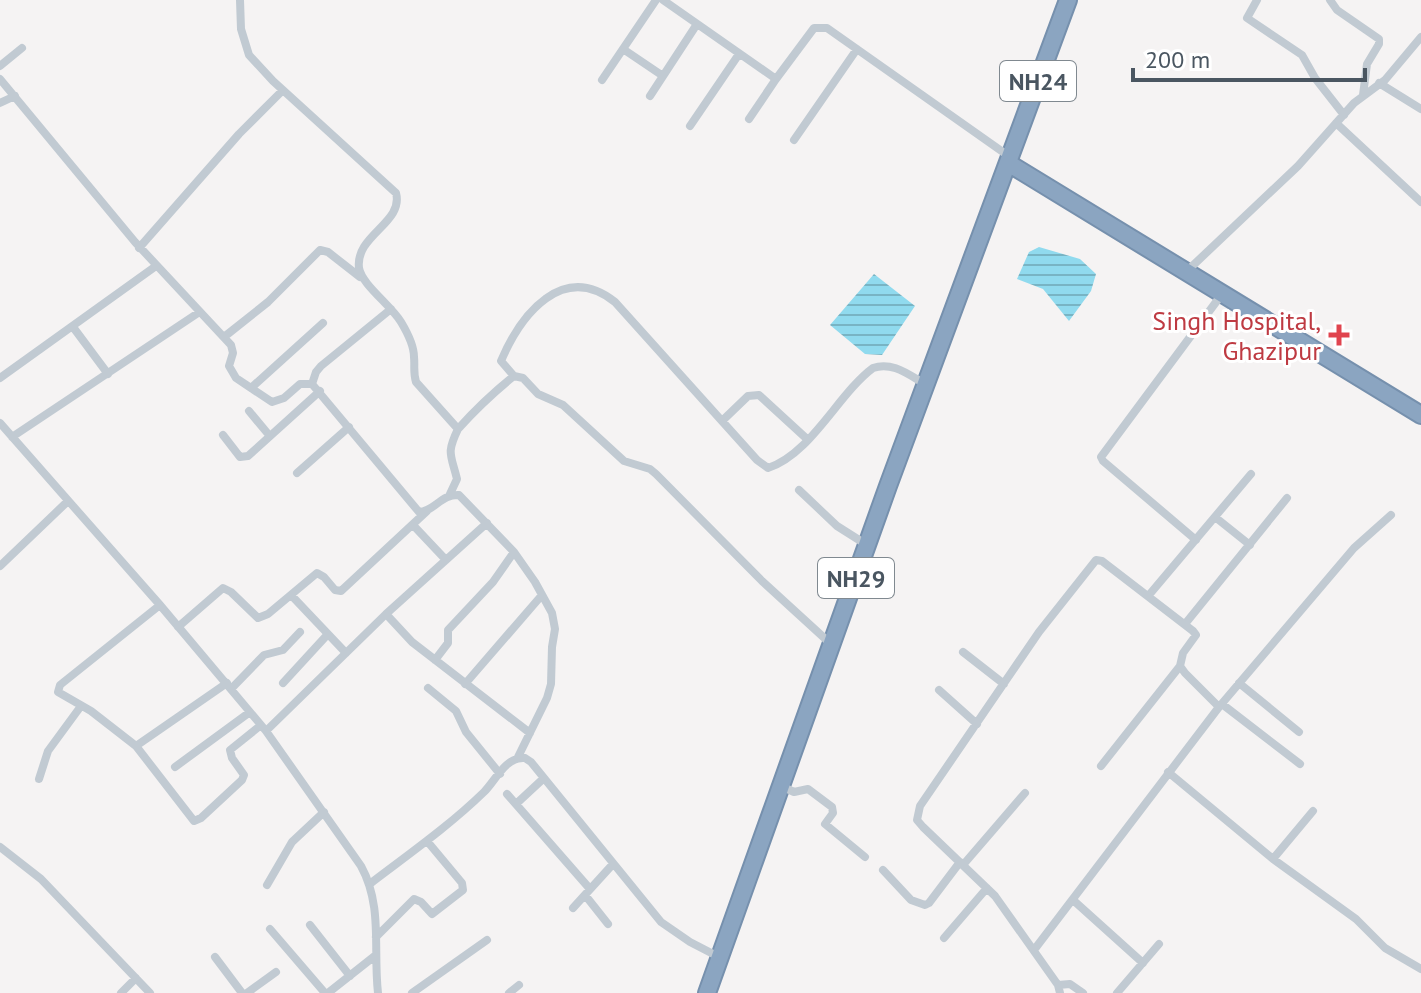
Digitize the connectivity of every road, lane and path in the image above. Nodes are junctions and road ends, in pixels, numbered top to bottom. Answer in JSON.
{"nodes":[{"id":1,"x":240,"y":0,"type":"edge"},
{"id":2,"x":656,"y":0,"type":"edge"},
{"id":3,"x":663,"y":0,"type":"edge"},
{"id":4,"x":1068,"y":0,"type":"edge"},
{"id":5,"x":1257,"y":0,"type":"edge"},
{"id":6,"x":1330,"y":0,"type":"edge"},
{"id":7,"x":697,"y":24,"type":"junction"},
{"id":8,"x":1421,"y":37,"type":"edge"},
{"id":9,"x":22,"y":48,"type":"dead end"},
{"id":10,"x":623,"y":49,"type":"junction"},
{"id":11,"x":857,"y":49,"type":"junction"},
{"id":12,"x":739,"y":54,"type":"junction"},
{"id":13,"x":0,"y":66,"type":"edge"},
{"id":14,"x":663,"y":76,"type":"junction"},
{"id":15,"x":0,"y":79,"type":"edge"},
{"id":16,"x":776,"y":79,"type":"junction"},
{"id":17,"x":602,"y":80,"type":"dead end"},
{"id":18,"x":1379,"y":83,"type":"junction"},
{"id":19,"x":283,"y":90,"type":"junction"},
{"id":20,"x":1363,"y":95,"type":"junction"},
{"id":21,"x":15,"y":96,"type":"junction"},
{"id":22,"x":650,"y":96,"type":"dead end"},
{"id":23,"x":0,"y":103,"type":"edge"},
{"id":24,"x":1421,"y":109,"type":"edge"},
{"id":25,"x":1344,"y":115,"type":"junction"},
{"id":26,"x":749,"y":119,"type":"dead end"},
{"id":27,"x":1336,"y":123,"type":"junction"},
{"id":28,"x":690,"y":126,"type":"dead end"},
{"id":29,"x":794,"y":140,"type":"dead end"},
{"id":30,"x":1009,"y":160,"type":"junction"},
{"id":31,"x":1421,"y":202,"type":"edge"},
{"id":32,"x":139,"y":248,"type":"junction"},
{"id":33,"x":156,"y":266,"type":"junction"},
{"id":34,"x":1186,"y":272,"type":"junction"},
{"id":35,"x":364,"y":280,"type":"junction"},
{"id":36,"x":1222,"y":294,"type":"junction"},
{"id":37,"x":391,"y":309,"type":"junction"},
{"id":38,"x":198,"y":313,"type":"junction"},
{"id":39,"x":323,"y":323,"type":"dead end"},
{"id":40,"x":73,"y":327,"type":"junction"},
{"id":41,"x":224,"y":337,"type":"junction"},
{"id":42,"x":108,"y":374,"type":"junction"},
{"id":43,"x":514,"y":376,"type":"junction"},
{"id":44,"x":0,"y":378,"type":"edge"},
{"id":45,"x":312,"y":384,"type":"junction"},
{"id":46,"x":926,"y":384,"type":"junction"},
{"id":47,"x":251,"y":388,"type":"junction"},
{"id":48,"x":320,"y":391,"type":"junction"},
{"id":49,"x":249,"y":411,"type":"dead end"},
{"id":50,"x":1421,"y":415,"type":"edge"},
{"id":51,"x":722,"y":421,"type":"junction"},
{"id":52,"x":0,"y":424,"type":"edge"},
{"id":53,"x":349,"y":427,"type":"junction"},
{"id":54,"x":458,"y":429,"type":"junction"},
{"id":55,"x":223,"y":435,"type":"dead end"},
{"id":56,"x":269,"y":435,"type":"junction"},
{"id":57,"x":12,"y":437,"type":"junction"},
{"id":58,"x":807,"y":439,"type":"junction"},
{"id":59,"x":297,"y":473,"type":"dead end"},
{"id":60,"x":1251,"y":474,"type":"dead end"},
{"id":61,"x":799,"y":490,"type":"dead end"},
{"id":62,"x":450,"y":494,"type":"junction"},
{"id":63,"x":1287,"y":498,"type":"dead end"},
{"id":64,"x":68,"y":501,"type":"junction"},
{"id":65,"x":427,"y":511,"type":"junction"},
{"id":66,"x":1391,"y":515,"type":"dead end"},
{"id":67,"x":1215,"y":517,"type":"junction"},
{"id":68,"x":487,"y":523,"type":"junction"},
{"id":69,"x":413,"y":525,"type":"junction"},
{"id":70,"x":1196,"y":540,"type":"junction"},
{"id":71,"x":867,"y":545,"type":"junction"},
{"id":72,"x":1250,"y":545,"type":"junction"},
{"id":73,"x":514,"y":552,"type":"junction"},
{"id":74,"x":446,"y":560,"type":"junction"},
{"id":75,"x":0,"y":566,"type":"edge"},
{"id":76,"x":291,"y":595,"type":"junction"},
{"id":77,"x":542,"y":595,"type":"junction"},
{"id":78,"x":1149,"y":595,"type":"junction"},
{"id":79,"x":160,"y":605,"type":"junction"},
{"id":80,"x":386,"y":614,"type":"junction"},
{"id":81,"x":1185,"y":624,"type":"junction"},
{"id":82,"x":178,"y":627,"type":"junction"},
{"id":83,"x":300,"y":632,"type":"dead end"},
{"id":84,"x":328,"y":634,"type":"junction"},
{"id":85,"x":832,"y":645,"type":"junction"},
{"id":86,"x":963,"y":652,"type":"dead end"},
{"id":87,"x":346,"y":653,"type":"junction"},
{"id":88,"x":435,"y":660,"type":"junction"},
{"id":89,"x":1180,"y":666,"type":"junction"},
{"id":90,"x":283,"y":683,"type":"dead end"},
{"id":91,"x":1239,"y":683,"type":"junction"},
{"id":92,"x":465,"y":684,"type":"junction"},
{"id":93,"x":1004,"y":684,"type":"junction"},
{"id":94,"x":229,"y":686,"type":"junction"},
{"id":95,"x":428,"y":688,"type":"dead end"},
{"id":96,"x":939,"y":690,"type":"dead end"},
{"id":97,"x":81,"y":706,"type":"junction"},
{"id":98,"x":1221,"y":706,"type":"junction"},
{"id":99,"x":250,"y":712,"type":"junction"},
{"id":100,"x":977,"y":724,"type":"junction"},
{"id":101,"x":264,"y":728,"type":"junction"},
{"id":102,"x":1299,"y":732,"type":"dead end"},
{"id":103,"x":530,"y":733,"type":"junction"},
{"id":104,"x":136,"y":746,"type":"junction"},
{"id":105,"x":518,"y":757,"type":"junction"},
{"id":106,"x":1300,"y":764,"type":"dead end"},
{"id":107,"x":1101,"y":766,"type":"dead end"},
{"id":108,"x":175,"y":767,"type":"dead end"},
{"id":109,"x":1168,"y":772,"type":"junction"},
{"id":110,"x":500,"y":774,"type":"junction"},
{"id":111,"x":544,"y":778,"type":"junction"},
{"id":112,"x":39,"y":779,"type":"dead end"},
{"id":113,"x":780,"y":786,"type":"junction"},
{"id":114,"x":1025,"y":793,"type":"dead end"},
{"id":115,"x":507,"y":794,"type":"dead end"},
{"id":116,"x":516,"y":804,"type":"junction"},
{"id":117,"x":1313,"y":811,"type":"dead end"},
{"id":118,"x":324,"y":812,"type":"junction"},
{"id":119,"x":427,"y":841,"type":"junction"},
{"id":120,"x":2,"y":851,"type":"edge"},
{"id":121,"x":865,"y":857,"type":"dead end"},
{"id":122,"x":1273,"y":859,"type":"junction"},
{"id":123,"x":613,"y":864,"type":"junction"},
{"id":124,"x":962,"y":864,"type":"junction"},
{"id":125,"x":883,"y":870,"type":"dead end"},
{"id":126,"x":371,"y":883,"type":"junction"},
{"id":127,"x":267,"y":885,"type":"dead end"},
{"id":128,"x":987,"y":888,"type":"junction"},
{"id":129,"x":587,"y":892,"type":"junction"},
{"id":130,"x":1073,"y":900,"type":"junction"},
{"id":131,"x":573,"y":908,"type":"dead end"},
{"id":132,"x":608,"y":924,"type":"dead end"},
{"id":133,"x":310,"y":925,"type":"dead end"},
{"id":134,"x":270,"y":929,"type":"dead end"},
{"id":135,"x":376,"y":937,"type":"junction"},
{"id":136,"x":944,"y":938,"type":"dead end"},
{"id":137,"x":487,"y":940,"type":"dead end"},
{"id":138,"x":1159,"y":944,"type":"dead end"},
{"id":139,"x":1034,"y":950,"type":"junction"},
{"id":140,"x":376,"y":955,"type":"junction"},
{"id":141,"x":215,"y":957,"type":"dead end"},
{"id":142,"x":719,"y":957,"type":"junction"},
{"id":143,"x":1143,"y":963,"type":"junction"},
{"id":144,"x":1421,"y":969,"type":"edge"},
{"id":145,"x":276,"y":972,"type":"dead end"},
{"id":146,"x":350,"y":976,"type":"junction"},
{"id":147,"x":136,"y":978,"type":"junction"},
{"id":148,"x":519,"y":985,"type":"dead end"},
{"id":149,"x":1059,"y":989,"type":"edge"},
{"id":150,"x":121,"y":993,"type":"edge"},
{"id":151,"x":150,"y":993,"type":"edge"},
{"id":152,"x":244,"y":993,"type":"edge"},
{"id":153,"x":327,"y":993,"type":"edge"},
{"id":154,"x":378,"y":993,"type":"edge"},
{"id":155,"x":412,"y":993,"type":"edge"},
{"id":156,"x":509,"y":993,"type":"edge"},
{"id":157,"x":707,"y":993,"type":"edge"},
{"id":158,"x":1083,"y":993,"type":"edge"},
{"id":159,"x":1117,"y":993,"type":"edge"}],
"edges":[{"from":1,"to":19,"type":"street"},
{"from":2,"to":10,"type":"street"},
{"from":3,"to":7,"type":"street"},
{"from":4,"to":30,"type":"highway","number":"NH24"},
{"from":5,"to":25,"type":"street"},
{"from":6,"to":20,"type":"street"},
{"from":7,"to":12,"type":"street"},
{"from":7,"to":14,"type":"street"},
{"from":8,"to":18,"type":"street"},
{"from":9,"to":13,"type":"street"},
{"from":10,"to":14,"type":"street"},
{"from":10,"to":17,"type":"street"},
{"from":11,"to":16,"type":"street"},
{"from":11,"to":29,"type":"street"},
{"from":11,"to":30,"type":"street"},
{"from":12,"to":16,"type":"street"},
{"from":12,"to":28,"type":"street"},
{"from":14,"to":22,"type":"street"},
{"from":15,"to":21,"type":"street"},
{"from":16,"to":26,"type":"street"},
{"from":18,"to":20,"type":"street"},
{"from":18,"to":24,"type":"street"},
{"from":19,"to":32,"type":"street"},
{"from":19,"to":35,"type":"street"},
{"from":20,"to":25,"type":"street"},
{"from":21,"to":23,"type":"street"},
{"from":21,"to":32,"type":"street"},
{"from":25,"to":27,"type":"street"},
{"from":27,"to":31,"type":"street"},
{"from":27,"to":34,"type":"street"},
{"from":30,"to":34,"type":"highway"},
{"from":30,"to":46,"type":"highway","number":"NH29"},
{"from":32,"to":33,"type":"street"},
{"from":33,"to":38,"type":"street"},
{"from":33,"to":40,"type":"street"},
{"from":34,"to":36,"type":"highway"},
{"from":35,"to":37,"type":"street"},
{"from":35,"to":41,"type":"street"},
{"from":36,"to":50,"type":"highway"},
{"from":36,"to":70,"type":"street"},
{"from":37,"to":45,"type":"street"},
{"from":37,"to":54,"type":"street"},
{"from":38,"to":41,"type":"street"},
{"from":38,"to":42,"type":"street"},
{"from":39,"to":47,"type":"street"},
{"from":40,"to":42,"type":"street"},
{"from":40,"to":44,"type":"street"},
{"from":41,"to":47,"type":"street"},
{"from":42,"to":57,"type":"street"},
{"from":43,"to":51,"type":"street"},
{"from":43,"to":54,"type":"street"},
{"from":43,"to":85,"type":"street"},
{"from":45,"to":47,"type":"street"},
{"from":45,"to":48,"type":"street"},
{"from":46,"to":58,"type":"street"},
{"from":46,"to":71,"type":"highway","number":"NH29"},
{"from":48,"to":53,"type":"street"},
{"from":48,"to":56,"type":"street"},
{"from":49,"to":56,"type":"street"},
{"from":51,"to":58,"type":"street"},
{"from":51,"to":58,"type":"street"},
{"from":52,"to":57,"type":"street"},
{"from":53,"to":59,"type":"street"},
{"from":53,"to":65,"type":"street"},
{"from":54,"to":62,"type":"street"},
{"from":55,"to":56,"type":"street"},
{"from":57,"to":64,"type":"street"},
{"from":60,"to":67,"type":"street"},
{"from":61,"to":71,"type":"street"},
{"from":62,"to":65,"type":"street"},
{"from":62,"to":68,"type":"street"},
{"from":63,"to":72,"type":"street"},
{"from":64,"to":75,"type":"street"},
{"from":64,"to":79,"type":"street"},
{"from":65,"to":69,"type":"street"},
{"from":66,"to":91,"type":"street"},
{"from":67,"to":70,"type":"street"},
{"from":67,"to":72,"type":"street"},
{"from":68,"to":73,"type":"street"},
{"from":68,"to":74,"type":"street"},
{"from":69,"to":74,"type":"street"},
{"from":69,"to":76,"type":"street"},
{"from":70,"to":78,"type":"street"},
{"from":71,"to":85,"type":"highway","number":"NH29"},
{"from":72,"to":81,"type":"street"},
{"from":73,"to":77,"type":"street"},
{"from":73,"to":88,"type":"street"},
{"from":74,"to":80,"type":"street"},
{"from":76,"to":82,"type":"street"},
{"from":76,"to":84,"type":"street"},
{"from":77,"to":92,"type":"street"},
{"from":77,"to":103,"type":"street"},
{"from":78,"to":81,"type":"street"},
{"from":78,"to":93,"type":"street"},
{"from":79,"to":82,"type":"street"},
{"from":79,"to":97,"type":"street"},
{"from":80,"to":87,"type":"street"},
{"from":80,"to":88,"type":"street"},
{"from":81,"to":89,"type":"street"},
{"from":82,"to":94,"type":"street"},
{"from":83,"to":94,"type":"street"},
{"from":84,"to":87,"type":"street"},
{"from":84,"to":90,"type":"street"},
{"from":85,"to":113,"type":"highway","number":"NH29"},
{"from":86,"to":93,"type":"street"},
{"from":87,"to":101,"type":"street"},
{"from":88,"to":92,"type":"street"},
{"from":89,"to":98,"type":"street"},
{"from":89,"to":107,"type":"street"},
{"from":91,"to":98,"type":"street"},
{"from":91,"to":102,"type":"street"},
{"from":92,"to":103,"type":"street"},
{"from":93,"to":100,"type":"street"},
{"from":94,"to":99,"type":"street"},
{"from":94,"to":104,"type":"street"},
{"from":95,"to":110,"type":"street"},
{"from":96,"to":100,"type":"street"},
{"from":97,"to":104,"type":"street"},
{"from":97,"to":112,"type":"street"},
{"from":98,"to":106,"type":"street"},
{"from":98,"to":109,"type":"street"},
{"from":99,"to":101,"type":"street"},
{"from":99,"to":108,"type":"street"},
{"from":100,"to":124,"type":"street"},
{"from":101,"to":104,"type":"street"},
{"from":101,"to":118,"type":"street"},
{"from":103,"to":105,"type":"street"},
{"from":105,"to":110,"type":"street"},
{"from":105,"to":111,"type":"street"},
{"from":109,"to":122,"type":"street"},
{"from":109,"to":130,"type":"street"},
{"from":110,"to":119,"type":"street"},
{"from":111,"to":116,"type":"street"},
{"from":111,"to":123,"type":"street"},
{"from":113,"to":121,"type":"street"},
{"from":113,"to":142,"type":"highway","number":"NH29"},
{"from":114,"to":124,"type":"street"},
{"from":115,"to":116,"type":"street"},
{"from":116,"to":129,"type":"street"},
{"from":117,"to":122,"type":"street"},
{"from":118,"to":126,"type":"street"},
{"from":118,"to":127,"type":"street"},
{"from":119,"to":126,"type":"street"},
{"from":119,"to":135,"type":"street"},
{"from":120,"to":147,"type":"street"},
{"from":122,"to":144,"type":"street"},
{"from":123,"to":129,"type":"street"},
{"from":123,"to":142,"type":"street"},
{"from":124,"to":125,"type":"street"},
{"from":124,"to":128,"type":"street"},
{"from":126,"to":135,"type":"street"},
{"from":128,"to":136,"type":"street"},
{"from":128,"to":139,"type":"street"},
{"from":129,"to":131,"type":"street"},
{"from":129,"to":132,"type":"street"},
{"from":130,"to":139,"type":"street"},
{"from":130,"to":143,"type":"street"},
{"from":133,"to":146,"type":"street"},
{"from":134,"to":153,"type":"street"},
{"from":135,"to":140,"type":"street"},
{"from":137,"to":155,"type":"street"},
{"from":138,"to":143,"type":"street"},
{"from":139,"to":149,"type":"street"},
{"from":140,"to":146,"type":"street"},
{"from":140,"to":154,"type":"street"},
{"from":141,"to":152,"type":"street"},
{"from":142,"to":157,"type":"highway","number":"NH29"},
{"from":143,"to":159,"type":"street"},
{"from":145,"to":152,"type":"street"},
{"from":146,"to":153,"type":"street"},
{"from":147,"to":150,"type":"street"},
{"from":147,"to":151,"type":"street"},
{"from":148,"to":156,"type":"street"},
{"from":149,"to":158,"type":"street"}]}
